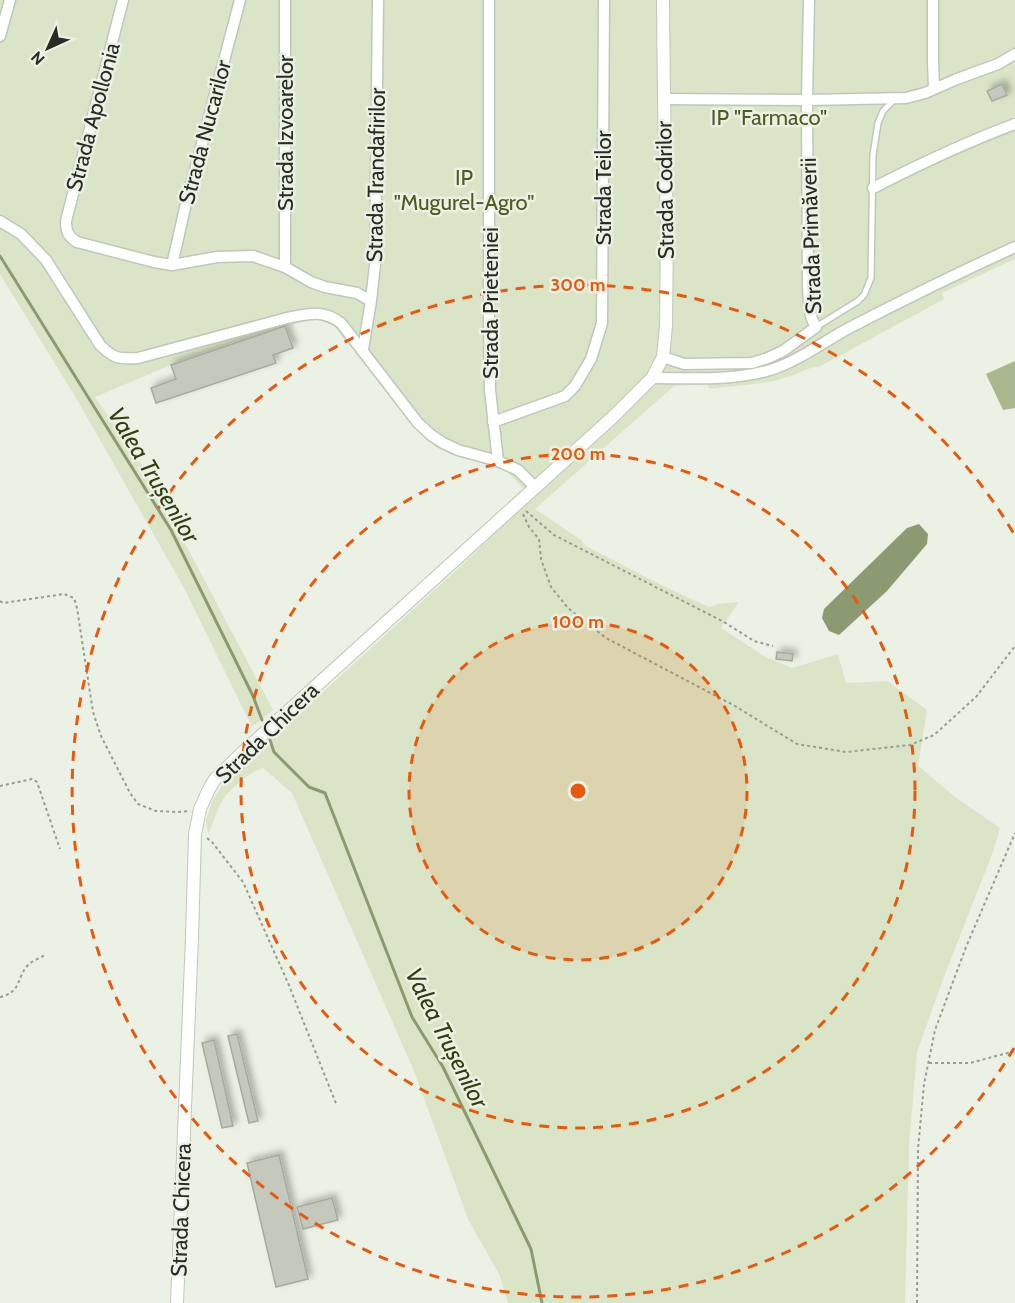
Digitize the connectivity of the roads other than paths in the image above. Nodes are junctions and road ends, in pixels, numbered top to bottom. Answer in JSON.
{"nodes":[{"id":1,"x":10,"y":0,"type":"edge"},
{"id":2,"x":123,"y":0,"type":"edge"},
{"id":3,"x":240,"y":0,"type":"edge"},
{"id":4,"x":285,"y":0,"type":"edge"},
{"id":5,"x":378,"y":0,"type":"edge"},
{"id":6,"x":489,"y":0,"type":"edge"},
{"id":7,"x":604,"y":0,"type":"edge"},
{"id":8,"x":663,"y":0,"type":"edge"},
{"id":9,"x":809,"y":0,"type":"edge"},
{"id":10,"x":933,"y":0,"type":"edge"},
{"id":11,"x":2,"y":23,"type":"edge"},
{"id":12,"x":0,"y":36,"type":"edge"},
{"id":13,"x":1015,"y":54,"type":"edge"},
{"id":14,"x":934,"y":88,"type":"junction"},
{"id":15,"x":895,"y":98,"type":"junction"},
{"id":16,"x":664,"y":99,"type":"junction"},
{"id":17,"x":807,"y":100,"type":"junction"},
{"id":18,"x":1015,"y":124,"type":"edge"},
{"id":19,"x":873,"y":188,"type":"junction"},
{"id":20,"x":0,"y":221,"type":"edge"},
{"id":21,"x":1015,"y":247,"type":"edge"},
{"id":22,"x":172,"y":265,"type":"junction"},
{"id":23,"x":285,"y":267,"type":"junction"},
{"id":24,"x":372,"y":301,"type":"junction"},
{"id":25,"x":816,"y":327,"type":"junction"},
{"id":26,"x":363,"y":350,"type":"junction"},
{"id":27,"x":663,"y":357,"type":"junction"},
{"id":28,"x":652,"y":378,"type":"junction"},
{"id":29,"x":493,"y":422,"type":"junction"},
{"id":30,"x":498,"y":461,"type":"junction"},
{"id":31,"x":535,"y":487,"type":"junction"},
{"id":32,"x":177,"y":1303,"type":"edge"}],
"edges":[{"from":1,"to":11,"type":"street"},
{"from":2,"to":22,"type":"street","name":"Strada Apollonia"},
{"from":3,"to":22,"type":"street","name":"Strada Nucarilor"},
{"from":4,"to":23,"type":"street","name":"Strada Izvoarelor"},
{"from":5,"to":24,"type":"street","name":"Strada Trandafirilor"},
{"from":6,"to":29,"type":"street","name":"Strada Prieteniei"},
{"from":7,"to":29,"type":"street","name":"Strada Teilor"},
{"from":8,"to":16,"type":"street","name":"Strada Codrilor"},
{"from":9,"to":17,"type":"street","name":"Strada Primăverii"},
{"from":10,"to":14,"type":"street"},
{"from":11,"to":12,"type":"street"},
{"from":13,"to":14,"type":"street"},
{"from":14,"to":15,"type":"street"},
{"from":15,"to":17,"type":"street"},
{"from":15,"to":19,"type":"lane"},
{"from":16,"to":17,"type":"street"},
{"from":16,"to":27,"type":"street","name":"Strada Codrilor"},
{"from":17,"to":25,"type":"street","name":"Strada Primăverii"},
{"from":18,"to":19,"type":"street"},
{"from":19,"to":25,"type":"lane"},
{"from":20,"to":26,"type":"street"},
{"from":21,"to":28,"type":"street"},
{"from":22,"to":23,"type":"street"},
{"from":23,"to":24,"type":"street"},
{"from":24,"to":26,"type":"street","name":"Strada Trandafirilor"},
{"from":25,"to":27,"type":"street"},
{"from":26,"to":30,"type":"street"},
{"from":27,"to":28,"type":"street","name":"Strada Codrilor"},
{"from":28,"to":31,"type":"street","name":"Strada Chicera"},
{"from":29,"to":30,"type":"street","name":"Strada Prieteniei"},
{"from":30,"to":31,"type":"street"},
{"from":31,"to":32,"type":"street","name":"Strada Chicera"}]}
